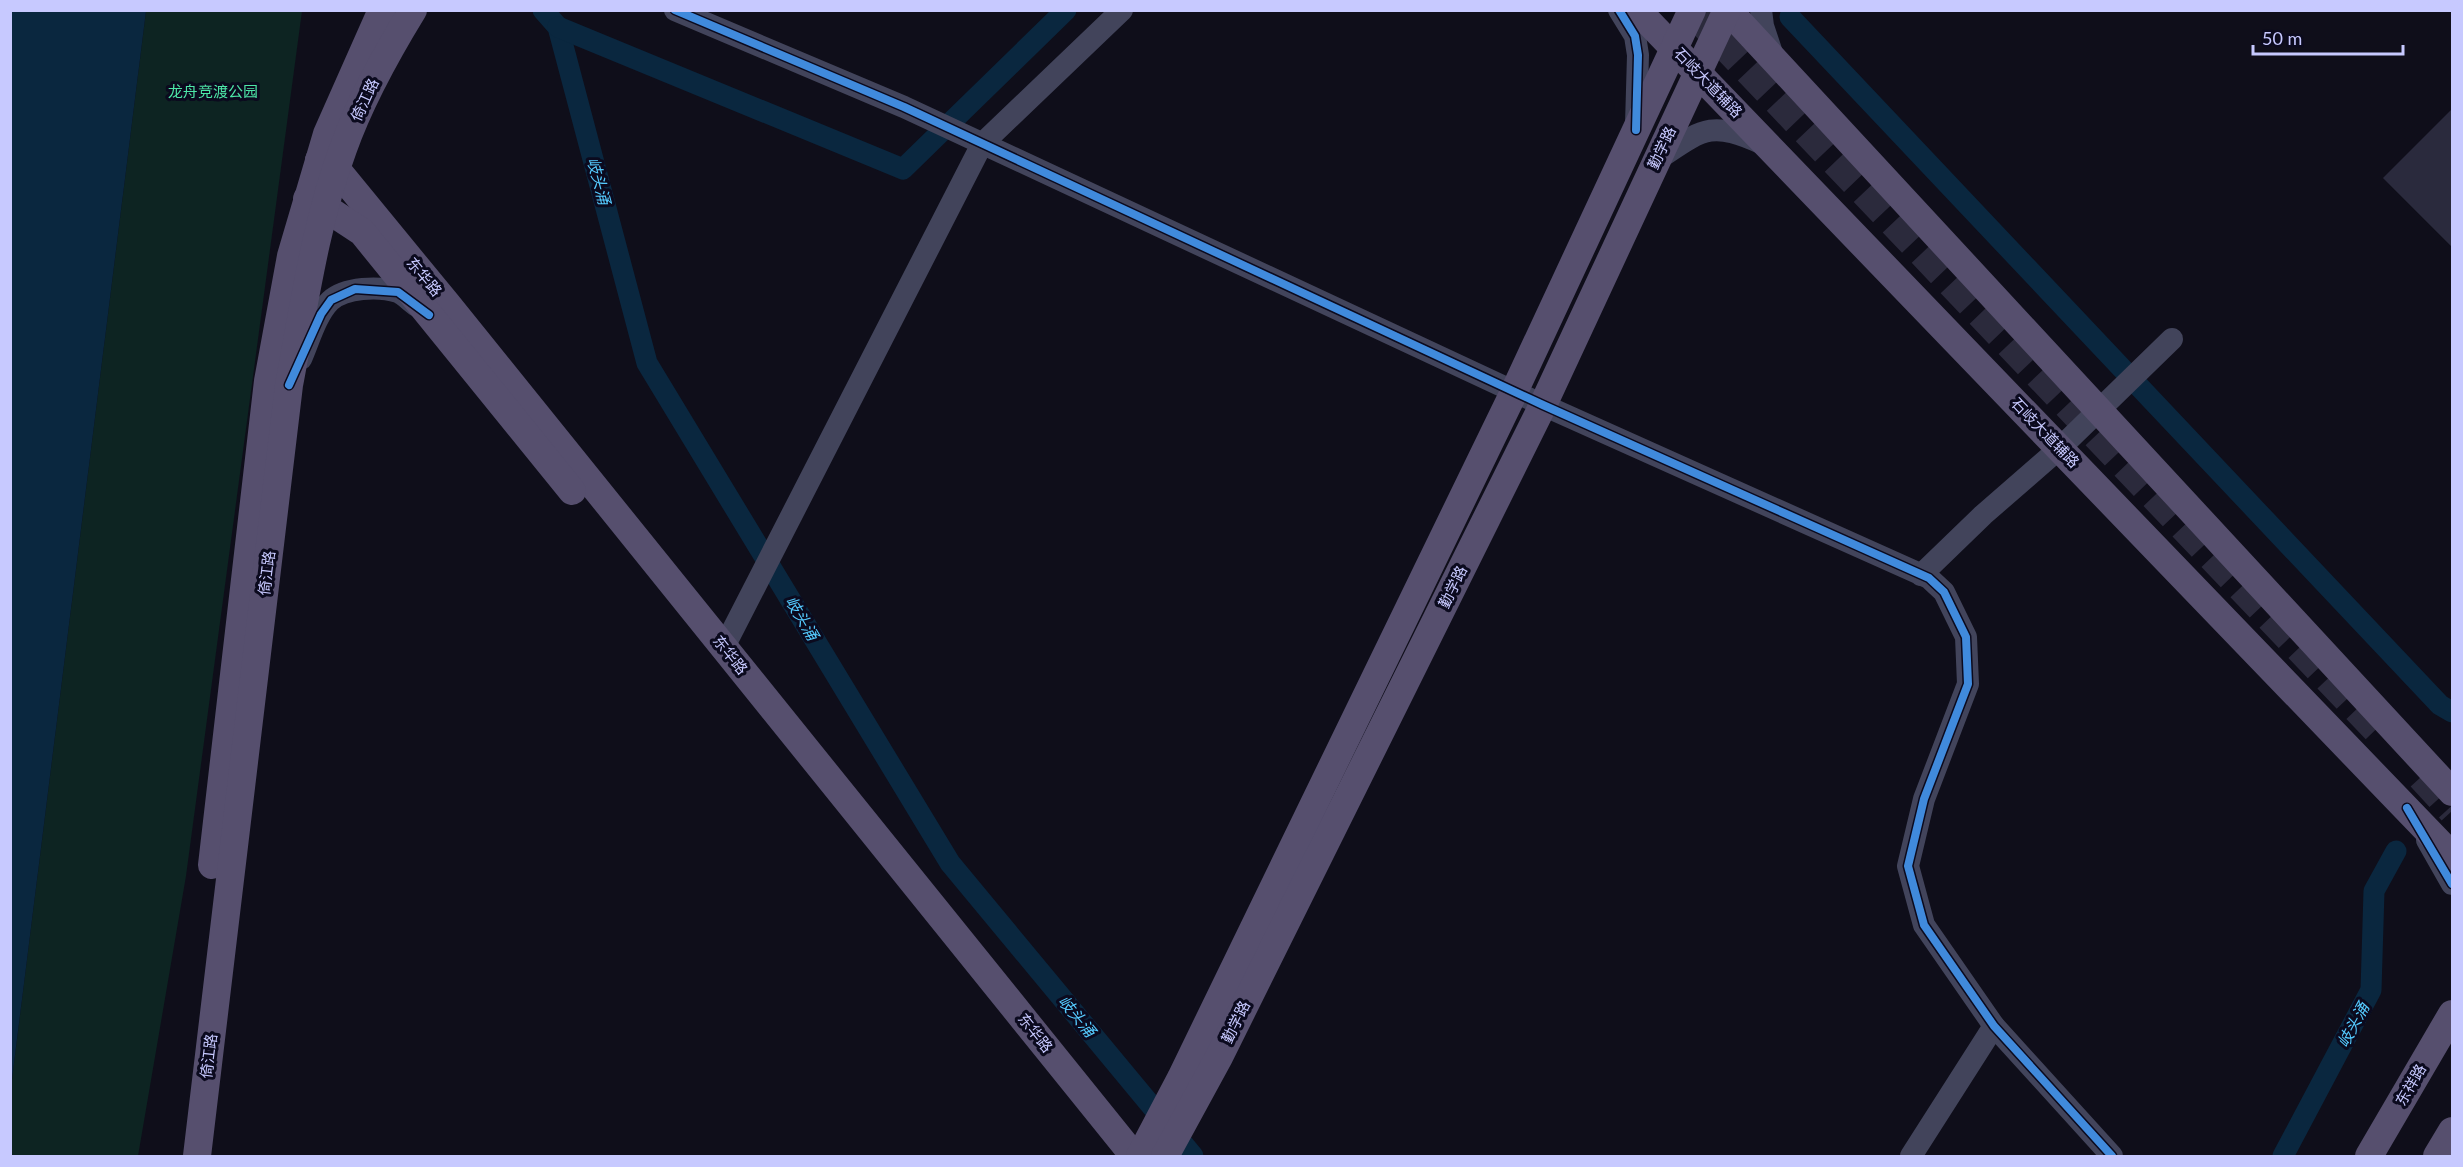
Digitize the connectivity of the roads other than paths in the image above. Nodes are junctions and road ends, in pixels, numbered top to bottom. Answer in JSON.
{"nodes":[{"id":1,"x":675,"y":10,"type":"edge"},
{"id":2,"x":1122,"y":10,"type":"edge"},
{"id":3,"x":1619,"y":10,"type":"edge"},
{"id":4,"x":1637,"y":10,"type":"edge"},
{"id":5,"x":1692,"y":10,"type":"edge"},
{"id":6,"x":1728,"y":10,"type":"edge"},
{"id":7,"x":1761,"y":10,"type":"edge"},
{"id":8,"x":395,"y":15,"type":"edge"},
{"id":9,"x":1674,"y":49,"type":"junction"},
{"id":10,"x":1774,"y":60,"type":"junction"},
{"id":11,"x":1698,"y":73,"type":"junction"},
{"id":12,"x":1636,"y":130,"type":"junction"},
{"id":13,"x":981,"y":144,"type":"junction"},
{"id":14,"x":1769,"y":147,"type":"junction"},
{"id":15,"x":1658,"y":159,"type":"junction"},
{"id":16,"x":328,"y":165,"type":"junction"},
{"id":17,"x":316,"y":203,"type":"junction"},
{"id":18,"x":429,"y":315,"type":"junction"},
{"id":19,"x":2168,"y":344,"type":"dead end"},
{"id":20,"x":289,"y":385,"type":"junction"},
{"id":21,"x":1514,"y":392,"type":"junction"},
{"id":22,"x":2106,"y":403,"type":"junction"},
{"id":23,"x":1543,"y":405,"type":"junction"},
{"id":24,"x":2060,"y":448,"type":"junction"},
{"id":25,"x":1922,"y":575,"type":"junction"},
{"id":26,"x":724,"y":647,"type":"junction"},
{"id":27,"x":2452,"y":792,"type":"edge"},
{"id":28,"x":2407,"y":808,"type":"junction"},
{"id":29,"x":2452,"y":856,"type":"edge"},
{"id":30,"x":2452,"y":884,"type":"edge"},
{"id":31,"x":2452,"y":998,"type":"edge"},
{"id":32,"x":2449,"y":1020,"type":"edge"},
{"id":33,"x":1994,"y":1026,"type":"junction"},
{"id":34,"x":1189,"y":1088,"type":"junction"},
{"id":35,"x":178,"y":1156,"type":"edge"},
{"id":36,"x":197,"y":1156,"type":"edge"},
{"id":37,"x":1112,"y":1156,"type":"edge"},
{"id":38,"x":1134,"y":1156,"type":"edge"},
{"id":39,"x":1140,"y":1156,"type":"edge"},
{"id":40,"x":1165,"y":1156,"type":"edge"},
{"id":41,"x":1911,"y":1156,"type":"edge"},
{"id":42,"x":2112,"y":1156,"type":"edge"},
{"id":43,"x":2369,"y":1156,"type":"edge"}],
"edges":[{"from":1,"to":13,"type":"street"},
{"from":2,"to":13,"type":"street"},
{"from":3,"to":12,"type":"street"},
{"from":4,"to":9,"type":"main road","name":"石岐大道辅路"},
{"from":5,"to":9,"type":"main road","name":"勤学路"},
{"from":6,"to":10,"type":"main road"},
{"from":6,"to":11,"type":"main road","name":"勤学路"},
{"from":7,"to":10,"type":"street"},
{"from":8,"to":16,"type":"main road","name":"倚江路"},
{"from":9,"to":11,"type":"main road","name":"石岐大道辅路"},
{"from":9,"to":12,"type":"main road","name":"勤学路"},
{"from":10,"to":22,"type":"main road"},
{"from":11,"to":14,"type":"main road","name":"石岐大道辅路"},
{"from":11,"to":15,"type":"main road","name":"勤学路"},
{"from":12,"to":21,"type":"main road","name":"勤学路"},
{"from":13,"to":21,"type":"street"},
{"from":13,"to":26,"type":"street"},
{"from":14,"to":15,"type":"street"},
{"from":14,"to":24,"type":"main road","name":"石岐大道辅路"},
{"from":15,"to":23,"type":"main road","name":"勤学路"},
{"from":16,"to":17,"type":"main road","name":"倚江路"},
{"from":16,"to":26,"type":"main road","name":"东华路"},
{"from":17,"to":18,"type":"main road","name":"东华路"},
{"from":17,"to":20,"type":"main road","name":"倚江路"},
{"from":17,"to":35,"type":"main road","name":"倚江路"},
{"from":18,"to":20,"type":"street"},
{"from":18,"to":37,"type":"main road","name":"东华路"},
{"from":19,"to":22,"type":"street"},
{"from":20,"to":36,"type":"main road","name":"倚江路"},
{"from":21,"to":23,"type":"street"},
{"from":21,"to":34,"type":"main road","name":"勤学路"},
{"from":22,"to":24,"type":"street"},
{"from":22,"to":27,"type":"main road"},
{"from":23,"to":25,"type":"street"},
{"from":23,"to":34,"type":"main road","name":"勤学路"},
{"from":24,"to":25,"type":"street"},
{"from":24,"to":28,"type":"main road","name":"石岐大道辅路"},
{"from":25,"to":33,"type":"street"},
{"from":26,"to":38,"type":"main road","name":"东华路"},
{"from":28,"to":29,"type":"main road","name":"石岐大道辅路"},
{"from":28,"to":30,"type":"street"},
{"from":31,"to":32,"type":"street"},
{"from":32,"to":43,"type":"main road","name":"东祥路"},
{"from":33,"to":41,"type":"street"},
{"from":33,"to":42,"type":"street"},
{"from":34,"to":39,"type":"main road","name":"勤学路"},
{"from":34,"to":40,"type":"main road","name":"勤学路"}]}
